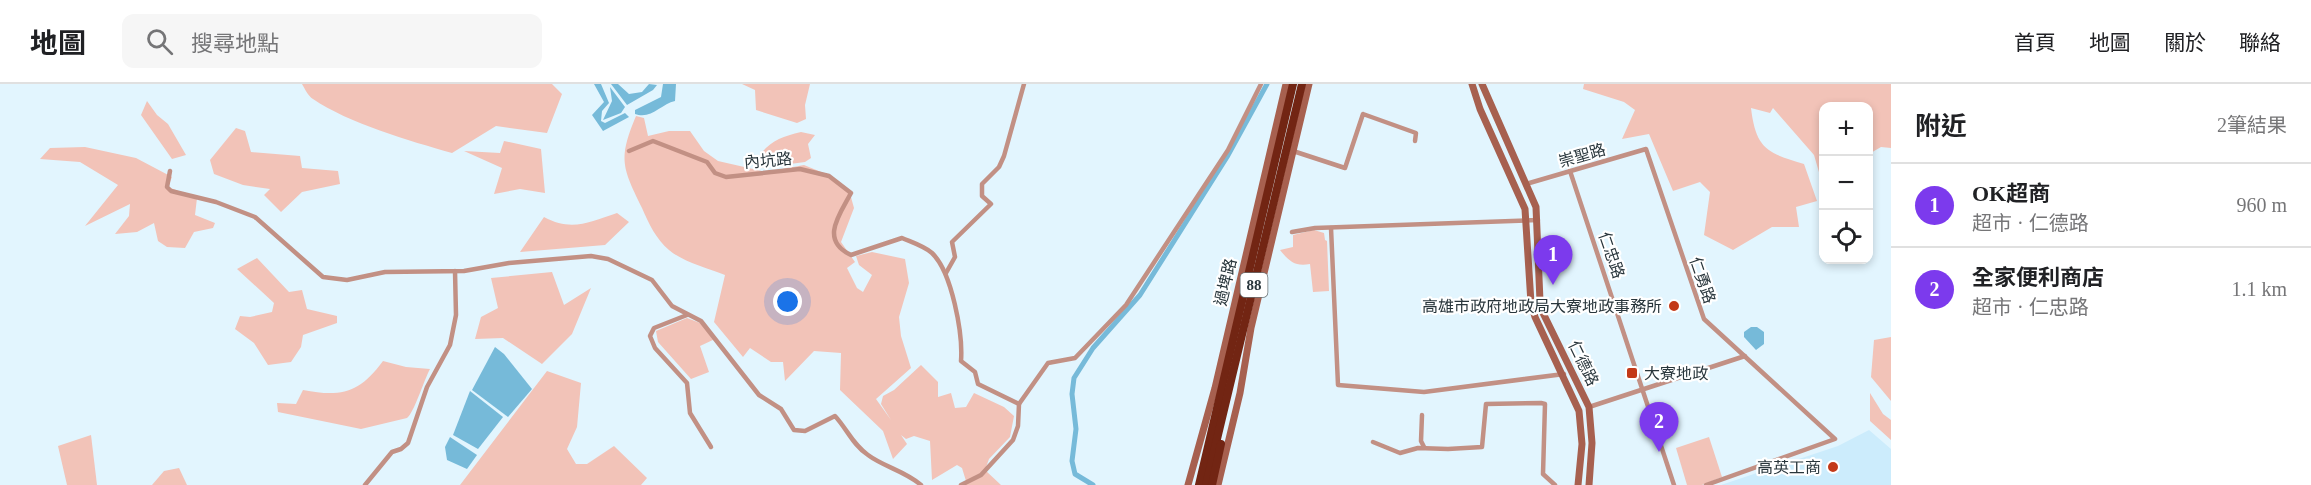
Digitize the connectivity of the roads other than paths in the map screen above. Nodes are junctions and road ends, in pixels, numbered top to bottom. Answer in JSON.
{"nodes":[{"id":1,"x":1023,"y":84,"type":"edge"},
{"id":2,"x":1262,"y":84,"type":"edge"},
{"id":3,"x":1286,"y":84,"type":"edge"},
{"id":4,"x":1293,"y":84,"type":"edge"},
{"id":5,"x":1302,"y":84,"type":"edge"},
{"id":6,"x":1309,"y":84,"type":"edge"},
{"id":7,"x":1472,"y":84,"type":"edge"},
{"id":8,"x":1482,"y":84,"type":"edge"},
{"id":9,"x":1415,"y":141,"type":"dead end"},
{"id":10,"x":1646,"y":149,"type":"joint"},
{"id":11,"x":630,"y":151,"type":"dead end"},
{"id":12,"x":1293,"y":151,"type":"junction"},
{"id":13,"x":170,"y":171,"type":"dead end"},
{"id":14,"x":1570,"y":171,"type":"junction"},
{"id":15,"x":1526,"y":184,"type":"junction"},
{"id":16,"x":1526,"y":220,"type":"junction"},
{"id":17,"x":1538,"y":220,"type":"junction"},
{"id":18,"x":1331,"y":228,"type":"junction"},
{"id":19,"x":1292,"y":232,"type":"dead end"},
{"id":20,"x":455,"y":271,"type":"junction"},
{"id":21,"x":946,"y":273,"type":"junction"},
{"id":22,"x":687,"y":315,"type":"junction"},
{"id":23,"x":1244,"y":327,"type":"junction"},
{"id":24,"x":1744,"y":356,"type":"junction"},
{"id":25,"x":1564,"y":374,"type":"junction"},
{"id":26,"x":1644,"y":391,"type":"junction"},
{"id":27,"x":1019,"y":404,"type":"junction"},
{"id":28,"x":1589,"y":407,"type":"junction"},
{"id":29,"x":1422,"y":415,"type":"dead end"},
{"id":30,"x":1373,"y":442,"type":"dead end"},
{"id":31,"x":711,"y":447,"type":"dead end"},
{"id":32,"x":1424,"y":447,"type":"junction"},
{"id":33,"x":365,"y":485,"type":"edge"},
{"id":34,"x":921,"y":485,"type":"edge"},
{"id":35,"x":961,"y":485,"type":"edge"},
{"id":36,"x":1188,"y":485,"type":"edge"},
{"id":37,"x":1197,"y":485,"type":"edge"},
{"id":38,"x":1206,"y":485,"type":"edge"},
{"id":39,"x":1212,"y":485,"type":"edge"},
{"id":40,"x":1218,"y":485,"type":"edge"},
{"id":41,"x":1555,"y":485,"type":"edge"},
{"id":42,"x":1578,"y":485,"type":"edge"},
{"id":43,"x":1589,"y":485,"type":"edge"},
{"id":44,"x":1674,"y":485,"type":"edge"},
{"id":45,"x":1706,"y":485,"type":"edge"}],
"edges":[{"from":1,"to":21,"type":"street"},
{"from":2,"to":27,"type":"street"},
{"from":3,"to":36,"type":"street","name":"過埤路"},
{"from":4,"to":37,"type":"highway","number":"88"},
{"from":5,"to":23,"type":"highway","number":"88"},
{"from":6,"to":12,"type":"street"},
{"from":7,"to":16,"type":"street","name":"仁德路"},
{"from":8,"to":15,"type":"street","name":"仁德路"},
{"from":9,"to":12,"type":"street"},
{"from":10,"to":14,"type":"street","name":"崇聖路"},
{"from":10,"to":24,"type":"street","name":"仁勇路"},
{"from":11,"to":21,"type":"street","name":"內坑路"},
{"from":12,"to":40,"type":"street"},
{"from":13,"to":20,"type":"street"},
{"from":14,"to":15,"type":"street","name":"崇聖路"},
{"from":14,"to":26,"type":"street","name":"仁忠路"},
{"from":15,"to":17,"type":"street","name":"仁德路"},
{"from":16,"to":17,"type":"street"},
{"from":16,"to":18,"type":"street"},
{"from":16,"to":25,"type":"street","name":"仁德路"},
{"from":17,"to":28,"type":"street","name":"仁德路"},
{"from":18,"to":19,"type":"street"},
{"from":18,"to":25,"type":"street"},
{"from":20,"to":22,"type":"street"},
{"from":20,"to":33,"type":"street"},
{"from":21,"to":27,"type":"street","name":"內坑路"},
{"from":22,"to":31,"type":"street"},
{"from":22,"to":34,"type":"street"},
{"from":23,"to":38,"type":"highway","number":"88"},
{"from":23,"to":39,"type":"highway"},
{"from":24,"to":26,"type":"street"},
{"from":24,"to":45,"type":"street","name":"仁勇路"},
{"from":25,"to":42,"type":"street","name":"仁德路"},
{"from":26,"to":28,"type":"street"},
{"from":26,"to":44,"type":"street","name":"仁忠路"},
{"from":27,"to":35,"type":"street"},
{"from":28,"to":43,"type":"street","name":"仁德路"},
{"from":29,"to":32,"type":"street"},
{"from":30,"to":32,"type":"street"},
{"from":32,"to":41,"type":"street"}]}
